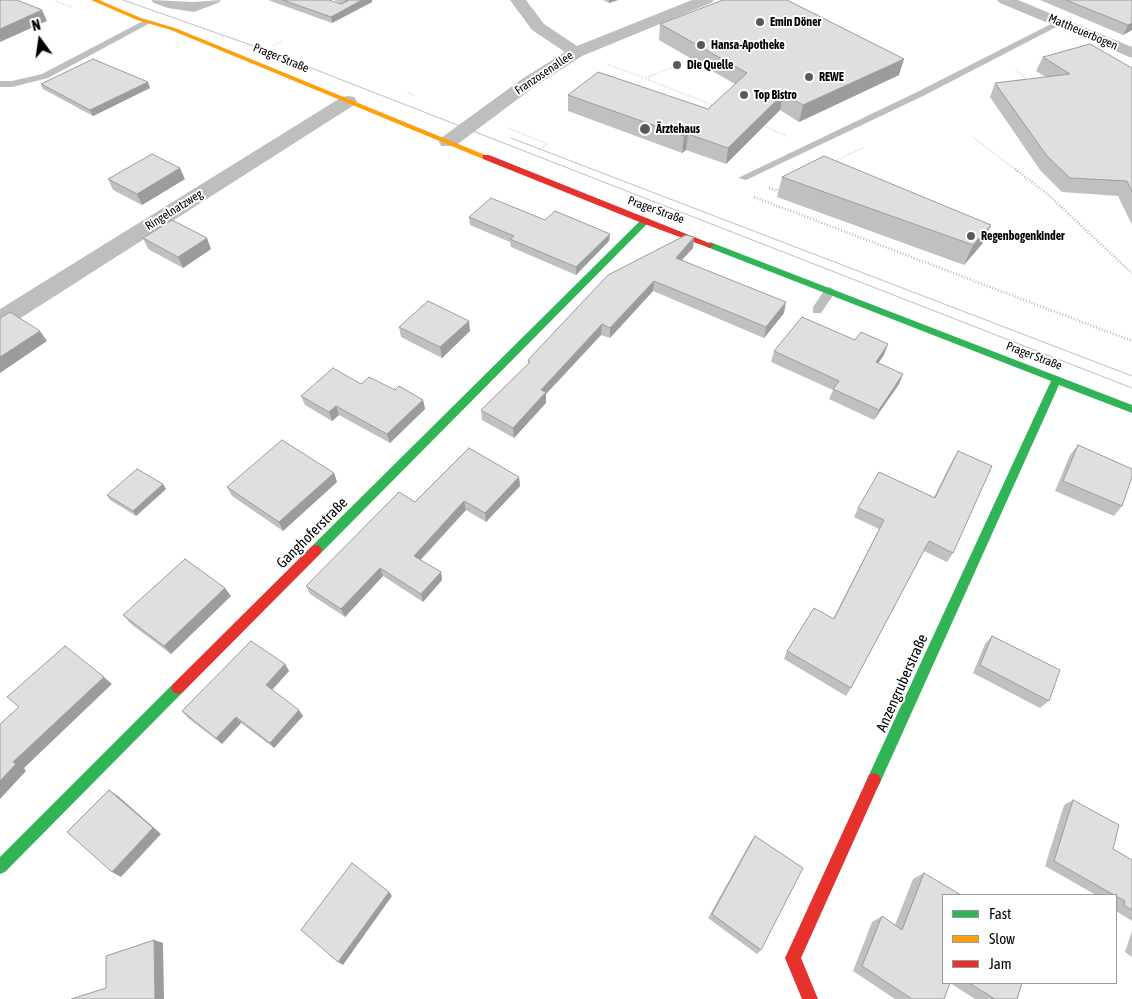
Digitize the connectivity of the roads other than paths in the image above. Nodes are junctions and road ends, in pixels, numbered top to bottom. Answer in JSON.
{"nodes":[{"id":1,"x":94,"y":0,"type":"edge"},
{"id":2,"x":213,"y":0,"type":"edge"},
{"id":3,"x":518,"y":0,"type":"edge"},
{"id":4,"x":706,"y":0,"type":"edge"},
{"id":5,"x":1005,"y":0,"type":"edge"},
{"id":6,"x":155,"y":5,"type":"edge"},
{"id":7,"x":148,"y":22,"type":"junction"},
{"id":8,"x":1060,"y":23,"type":"junction"},
{"id":9,"x":173,"y":29,"type":"junction"},
{"id":10,"x":576,"y":52,"type":"junction"},
{"id":11,"x":1132,"y":53,"type":"edge"},
{"id":12,"x":0,"y":84,"type":"edge"},
{"id":13,"x":348,"y":100,"type":"junction"},
{"id":14,"x":448,"y":142,"type":"junction"},
{"id":15,"x":743,"y":178,"type":"road end"},
{"id":16,"x":645,"y":221,"type":"junction"},
{"id":17,"x":830,"y":291,"type":"junction"},
{"id":18,"x":818,"y":310,"type":"dead end"},
{"id":19,"x":0,"y":320,"type":"edge"},
{"id":20,"x":1057,"y":380,"type":"junction"},
{"id":21,"x":1132,"y":409,"type":"edge"},
{"id":22,"x":0,"y":867,"type":"edge"},
{"id":23,"x":810,"y":999,"type":"edge"}],
"edges":[{"from":1,"to":7,"type":"main road","name":"Prager Straße"},
{"from":2,"to":6,"type":"street"},
{"from":3,"to":10,"type":"street"},
{"from":4,"to":10,"type":"street","name":"Franzosenallee"},
{"from":5,"to":8,"type":"street","name":"Mattheuerbogen"},
{"from":6,"to":9,"type":"main road","name":"Prager Straße"},
{"from":7,"to":9,"type":"main road","name":"Prager Straße"},
{"from":7,"to":12,"type":"lane"},
{"from":8,"to":11,"type":"street","name":"Mattheuerbogen"},
{"from":8,"to":15,"type":"lane"},
{"from":9,"to":13,"type":"main road","name":"Prager Straße"},
{"from":10,"to":14,"type":"street","name":"Franzosenallee"},
{"from":13,"to":14,"type":"main road","name":"Prager Straße"},
{"from":13,"to":19,"type":"street","name":"Ringelnatzweg"},
{"from":14,"to":16,"type":"main road","name":"Prager Straße"},
{"from":16,"to":17,"type":"main road","name":"Prager Straße"},
{"from":16,"to":22,"type":"main road","name":"Ganghoferstraße"},
{"from":17,"to":18,"type":"lane"},
{"from":17,"to":20,"type":"main road","name":"Prager Straße"},
{"from":20,"to":21,"type":"main road","name":"Prager Straße"},
{"from":20,"to":23,"type":"main road","name":"Anzengruberstraße"}]}
